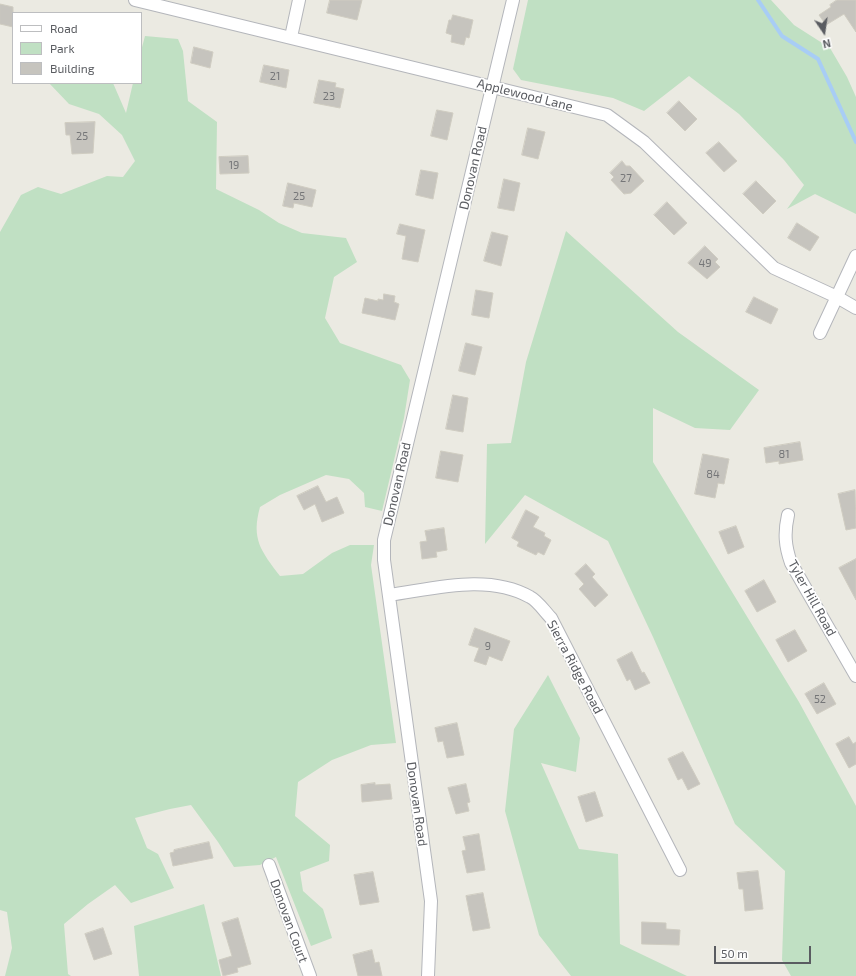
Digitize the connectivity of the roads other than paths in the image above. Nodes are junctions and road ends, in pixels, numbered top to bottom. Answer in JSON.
{"nodes":[{"id":1,"x":135,"y":0,"type":"edge"},
{"id":2,"x":299,"y":0,"type":"edge"},
{"id":3,"x":513,"y":0,"type":"edge"},
{"id":4,"x":291,"y":37,"type":"junction"},
{"id":5,"x":492,"y":87,"type":"junction"},
{"id":6,"x":856,"y":256,"type":"edge"},
{"id":7,"x":837,"y":297,"type":"junction"},
{"id":8,"x":856,"y":308,"type":"edge"},
{"id":9,"x":820,"y":333,"type":"dead end"},
{"id":10,"x":788,"y":515,"type":"dead end"},
{"id":11,"x":389,"y":595,"type":"junction"},
{"id":12,"x":856,"y":676,"type":"edge"},
{"id":13,"x":269,"y":866,"type":"dead end"},
{"id":14,"x":680,"y":870,"type":"dead end"},
{"id":15,"x":310,"y":976,"type":"edge"},
{"id":16,"x":428,"y":976,"type":"edge"}],
"edges":[{"from":1,"to":4,"type":"street","name":"Applewood Lane"},
{"from":2,"to":4,"type":"street"},
{"from":3,"to":5,"type":"street","name":"Donovan Road"},
{"from":4,"to":5,"type":"street","name":"Applewood Lane"},
{"from":5,"to":7,"type":"street","name":"Applewood Lane"},
{"from":5,"to":11,"type":"street","name":"Donovan Road"},
{"from":6,"to":7,"type":"street"},
{"from":7,"to":8,"type":"street","name":"Applewood Lane"},
{"from":7,"to":9,"type":"street"},
{"from":10,"to":12,"type":"street","name":"Tyler Hill Road"},
{"from":11,"to":14,"type":"street","name":"Sierra Ridge Road"},
{"from":11,"to":16,"type":"street","name":"Donovan Road"},
{"from":13,"to":15,"type":"street","name":"Donovan Court"}]}
